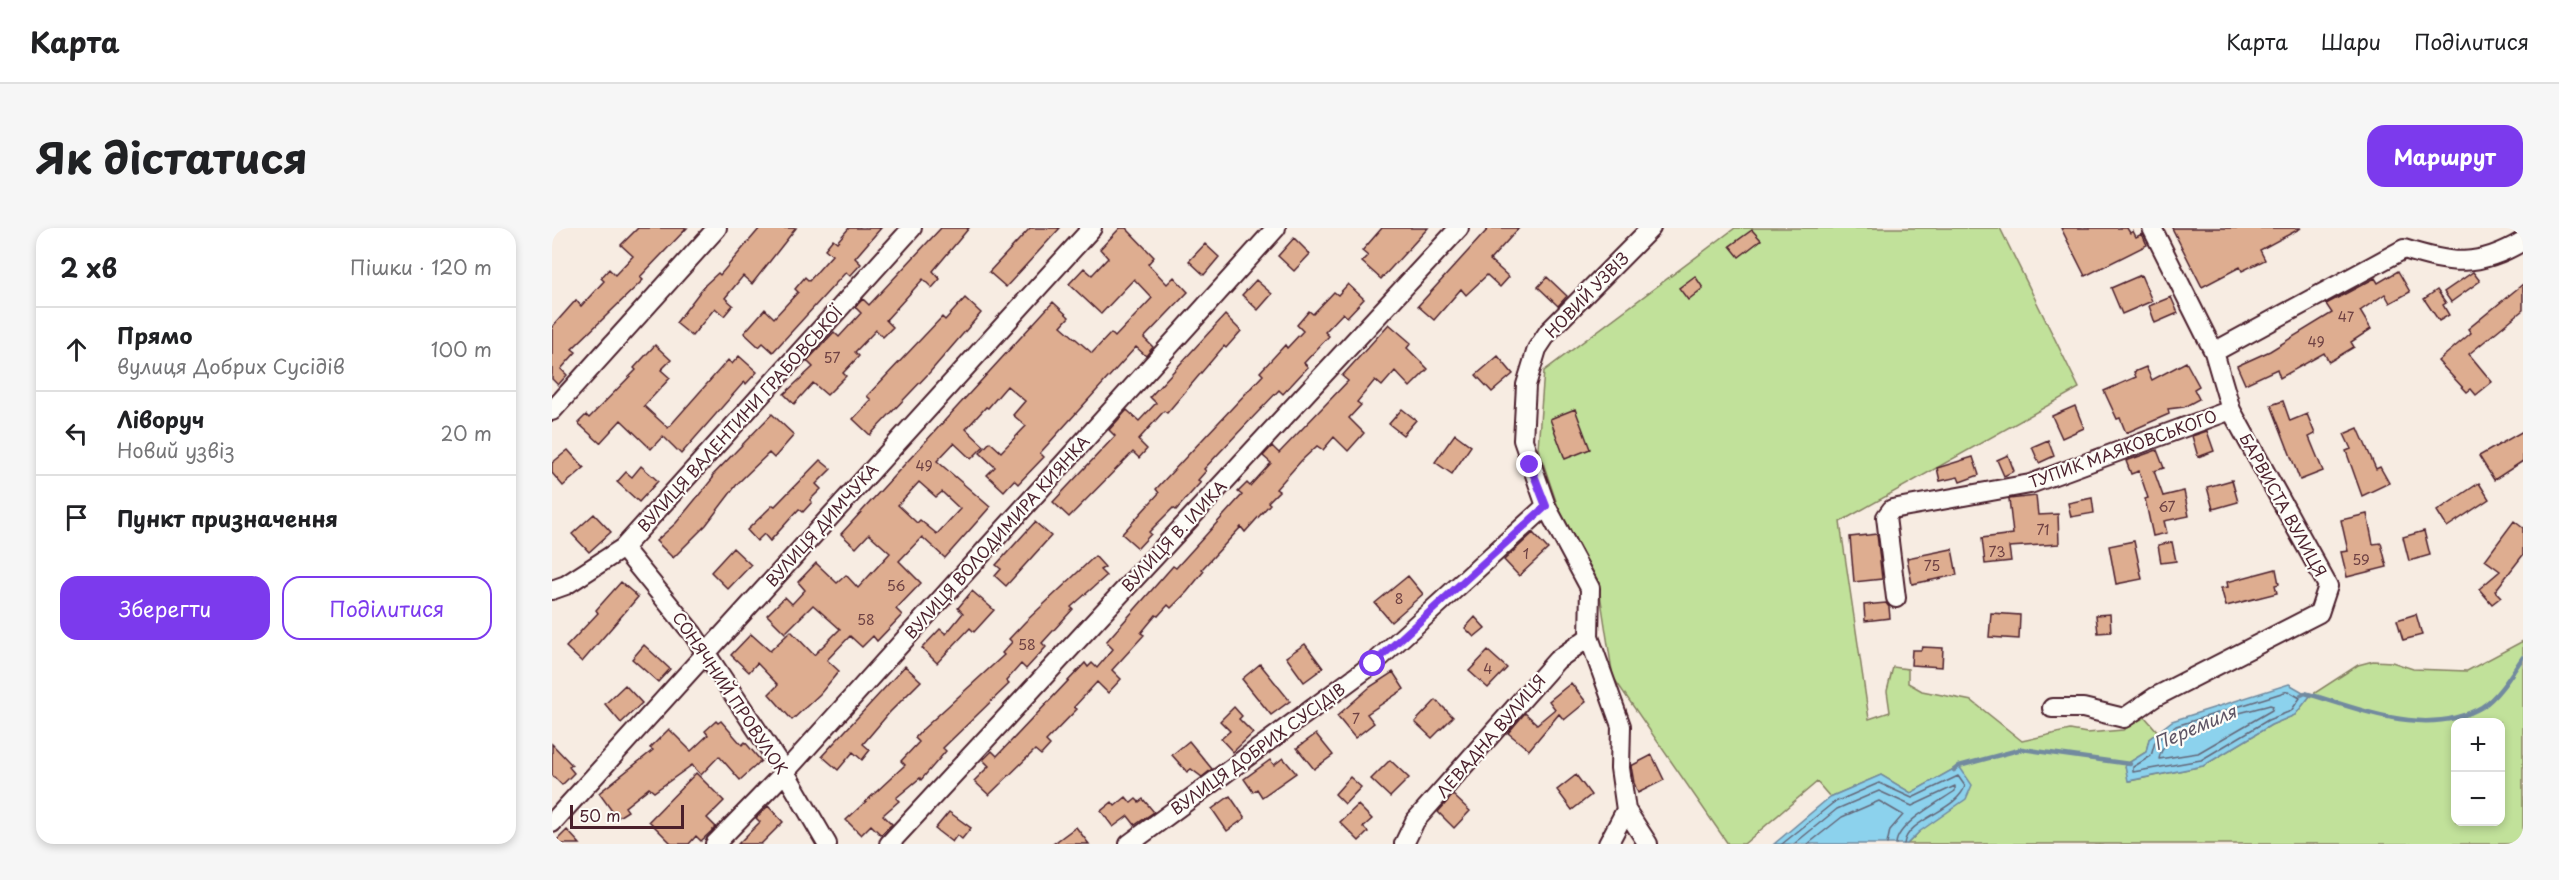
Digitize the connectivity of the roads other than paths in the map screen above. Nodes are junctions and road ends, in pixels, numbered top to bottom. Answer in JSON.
{"nodes":[{"id":1,"x":717,"y":228,"type":"edge"},
{"id":2,"x":912,"y":228,"type":"edge"},
{"id":3,"x":1092,"y":228,"type":"edge"},
{"id":4,"x":1276,"y":228,"type":"edge"},
{"id":5,"x":1459,"y":228,"type":"edge"},
{"id":6,"x":1651,"y":228,"type":"edge"},
{"id":7,"x":2152,"y":228,"type":"edge"},
{"id":8,"x":2523,"y":242,"type":"edge"},
{"id":9,"x":2214,"y":352,"type":"junction"},
{"id":10,"x":2231,"y":410,"type":"junction"},
{"id":11,"x":552,"y":411,"type":"edge"},
{"id":12,"x":1546,"y":506,"type":"junction"},
{"id":13,"x":623,"y":548,"type":"junction"},
{"id":14,"x":552,"y":590,"type":"edge"},
{"id":15,"x":1896,"y":598,"type":"dead end"},
{"id":16,"x":1589,"y":637,"type":"junction"},
{"id":17,"x":706,"y":654,"type":"junction"},
{"id":18,"x":2052,"y":708,"type":"dead end"},
{"id":19,"x":785,"y":771,"type":"junction"},
{"id":20,"x":1626,"y":810,"type":"junction"},
{"id":21,"x":552,"y":823,"type":"edge"},
{"id":22,"x":715,"y":844,"type":"edge"},
{"id":23,"x":827,"y":844,"type":"edge"},
{"id":24,"x":889,"y":844,"type":"edge"},
{"id":25,"x":1129,"y":844,"type":"edge"},
{"id":26,"x":1404,"y":844,"type":"edge"},
{"id":27,"x":1608,"y":844,"type":"edge"},
{"id":28,"x":1648,"y":844,"type":"edge"}],
"edges":[{"from":1,"to":11,"type":"street"},
{"from":2,"to":13,"type":"street","name":"ВУЛИЦЯ ВАЛЕНТИНИ ГРАБОВСЬКОЇ"},
{"from":3,"to":17,"type":"street","name":"ВУЛИЦЯ ДИМЧУКА"},
{"from":4,"to":19,"type":"street","name":"ВУЛИЦЯ ВОЛОДИМИРА КИЯНКА"},
{"from":5,"to":24,"type":"street","name":"ВУЛИЦЯ В. ІЛИКА"},
{"from":6,"to":12,"type":"street","name":"НОВИЙ УЗВІЗ"},
{"from":7,"to":9,"type":"street","name":"БАРВИСТА ВУЛИЦЯ"},
{"from":8,"to":9,"type":"street"},
{"from":9,"to":10,"type":"street","name":"БАРВИСТА ВУЛИЦЯ"},
{"from":10,"to":15,"type":"street","name":"ТУПИК МАЯКОВСЬКОГО"},
{"from":10,"to":18,"type":"street","name":"БАРВИСТА ВУЛИЦЯ"},
{"from":12,"to":16,"type":"street","name":"НОВИЙ УЗВІЗ"},
{"from":12,"to":25,"type":"street","name":"ВУЛИЦЯ ДОБРИХ СУСІДІВ"},
{"from":13,"to":14,"type":"street","name":"ВУЛИЦЯ ВАЛЕНТИНИ ГРАБОВСЬКОЇ"},
{"from":13,"to":17,"type":"street","name":"СОНЯЧНИЙ ПРОВУЛОК"},
{"from":16,"to":20,"type":"street","name":"НОВИЙ УЗВІЗ"},
{"from":16,"to":26,"type":"street","name":"ЛЕВАДНА ВУЛИЦЯ"},
{"from":17,"to":19,"type":"street","name":"СОНЯЧНИЙ ПРОВУЛОК"},
{"from":17,"to":21,"type":"street","name":"ВУЛИЦЯ ДИМЧУКА"},
{"from":19,"to":22,"type":"street","name":"ВУЛИЦЯ ВОЛОДИМИРА КИЯНКА"},
{"from":19,"to":23,"type":"street","name":"СОНЯЧНИЙ ПРОВУЛОК"},
{"from":20,"to":27,"type":"street"},
{"from":20,"to":28,"type":"street"}]}
